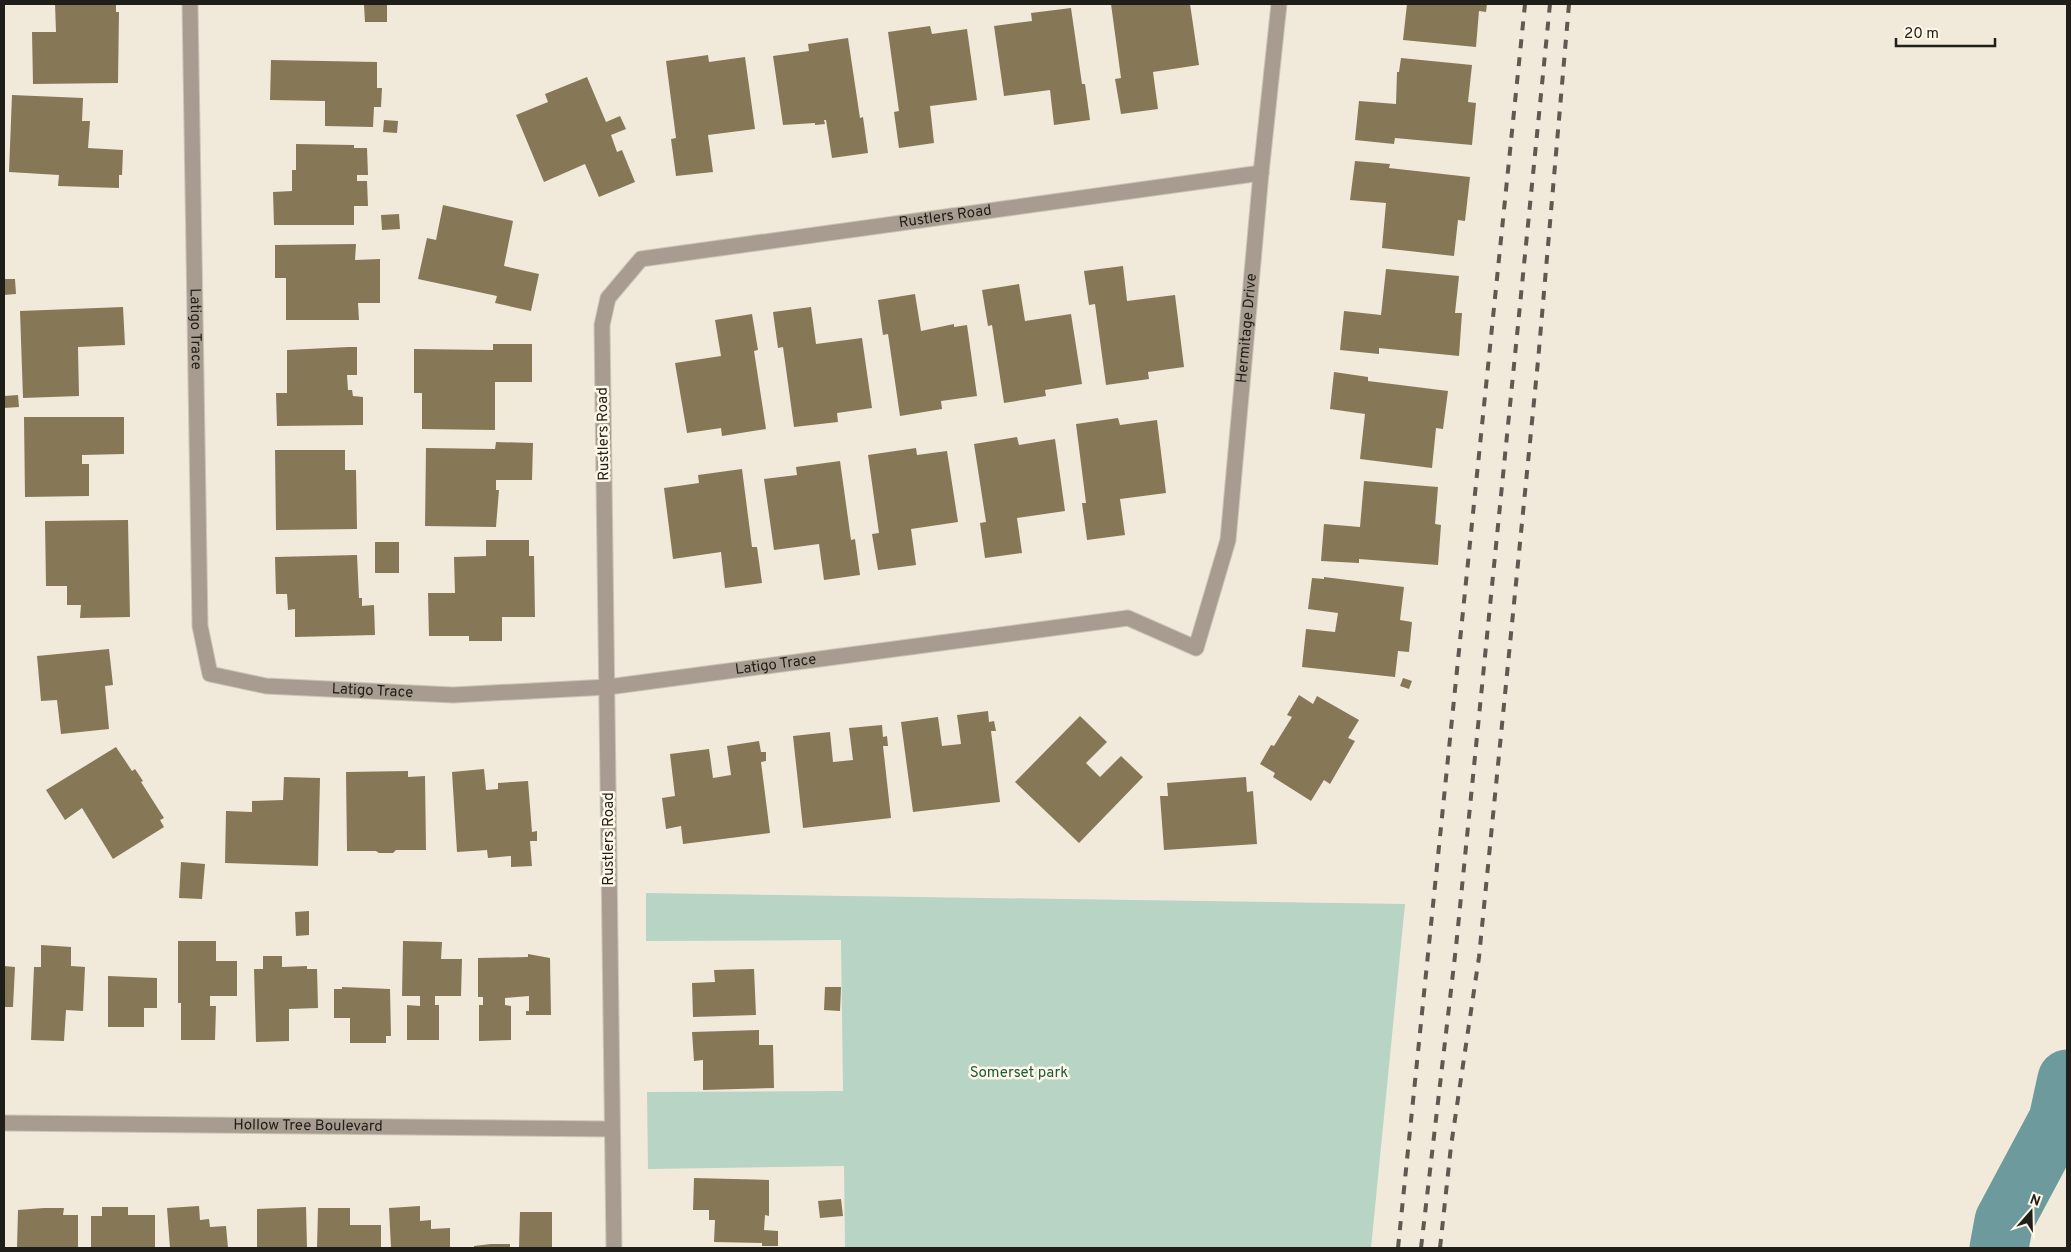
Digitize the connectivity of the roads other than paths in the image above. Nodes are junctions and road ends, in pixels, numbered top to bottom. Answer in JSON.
{"nodes":[{"id":1,"x":190,"y":4,"type":"edge"},
{"id":2,"x":1279,"y":4,"type":"edge"},
{"id":3,"x":1261,"y":173,"type":"junction"},
{"id":4,"x":1196,"y":648,"type":"joint"},
{"id":5,"x":608,"y":687,"type":"junction"},
{"id":6,"x":4,"y":1123,"type":"edge"},
{"id":7,"x":611,"y":1128,"type":"junction"},
{"id":8,"x":614,"y":1248,"type":"edge"}],
"edges":[{"from":1,"to":5,"type":"street","name":"Latigo Trace"},
{"from":2,"to":3,"type":"street","name":"Hermitage Drive"},
{"from":3,"to":4,"type":"street","name":"Hermitage Drive"},
{"from":3,"to":5,"type":"street","name":"Rustlers Road"},
{"from":4,"to":5,"type":"street","name":"Latigo Trace"},
{"from":5,"to":7,"type":"street","name":"Rustlers Road"},
{"from":6,"to":7,"type":"street","name":"Hollow Tree Boulevard"},
{"from":7,"to":8,"type":"street","name":"Rustlers Road"}]}
